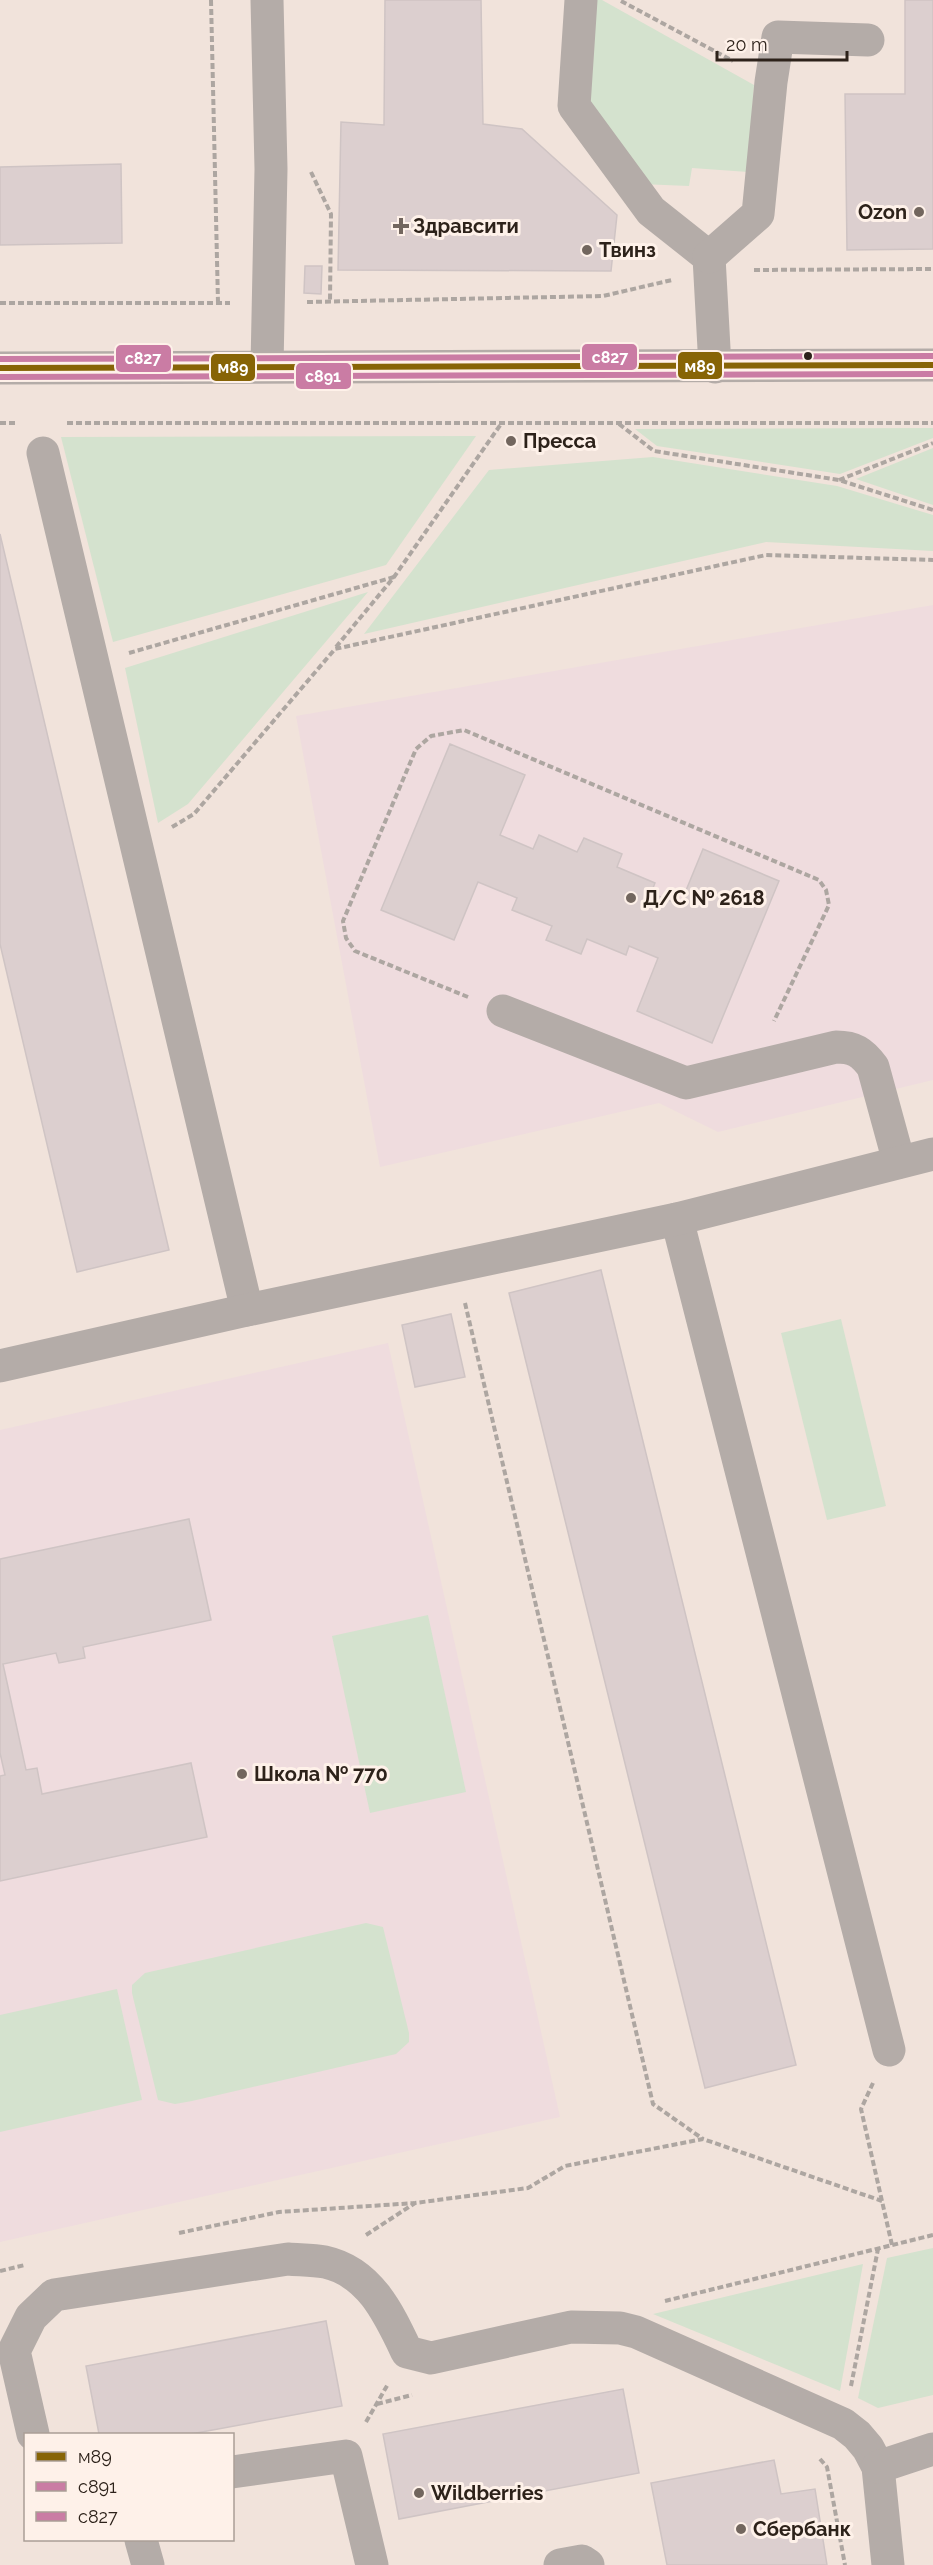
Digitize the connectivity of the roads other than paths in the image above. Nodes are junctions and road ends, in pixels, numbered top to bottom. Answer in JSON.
{"nodes":[{"id":1,"x":267,"y":0,"type":"edge"},
{"id":2,"x":580,"y":0,"type":"edge"},
{"id":3,"x":868,"y":40,"type":"dead end"},
{"id":4,"x":709,"y":264,"type":"junction"},
{"id":5,"x":933,"y":365,"type":"edge"},
{"id":6,"x":267,"y":366,"type":"junction"},
{"id":7,"x":715,"y":366,"type":"junction"},
{"id":8,"x":0,"y":368,"type":"edge"},
{"id":9,"x":43,"y":453,"type":"dead end"},
{"id":10,"x":502,"y":1011,"type":"road end"},
{"id":11,"x":933,"y":1154,"type":"edge"},
{"id":12,"x":899,"y":1162,"type":"junction"},
{"id":13,"x":677,"y":1219,"type":"junction"},
{"id":14,"x":247,"y":1310,"type":"junction"},
{"id":15,"x":0,"y":1366,"type":"edge"},
{"id":16,"x":889,"y":2050,"type":"road end"},
{"id":17,"x":7,"y":2352,"type":"edge"},
{"id":18,"x":33,"y":2433,"type":"edge"},
{"id":19,"x":933,"y":2449,"type":"edge"},
{"id":20,"x":878,"y":2467,"type":"junction"},
{"id":21,"x":234,"y":2472,"type":"edge"},
{"id":22,"x":141,"y":2541,"type":"edge"},
{"id":23,"x":148,"y":2565,"type":"edge"},
{"id":24,"x":372,"y":2565,"type":"edge"},
{"id":25,"x":560,"y":2565,"type":"edge"},
{"id":26,"x":588,"y":2565,"type":"edge"},
{"id":27,"x":888,"y":2565,"type":"edge"}],
"edges":[{"from":1,"to":6,"type":"street"},
{"from":2,"to":4,"type":"street"},
{"from":3,"to":4,"type":"street"},
{"from":4,"to":7,"type":"street"},
{"from":5,"to":7,"type":"street"},
{"from":6,"to":7,"type":"street"},
{"from":6,"to":8,"type":"street"},
{"from":9,"to":14,"type":"street"},
{"from":10,"to":12,"type":"street"},
{"from":11,"to":12,"type":"street"},
{"from":12,"to":13,"type":"street"},
{"from":13,"to":14,"type":"street"},
{"from":13,"to":16,"type":"street"},
{"from":14,"to":15,"type":"street"},
{"from":17,"to":18,"type":"street"},
{"from":17,"to":20,"type":"street"},
{"from":19,"to":20,"type":"street"},
{"from":20,"to":27,"type":"street"},
{"from":21,"to":24,"type":"street"},
{"from":22,"to":23,"type":"street"},
{"from":25,"to":26,"type":"street"}]}
